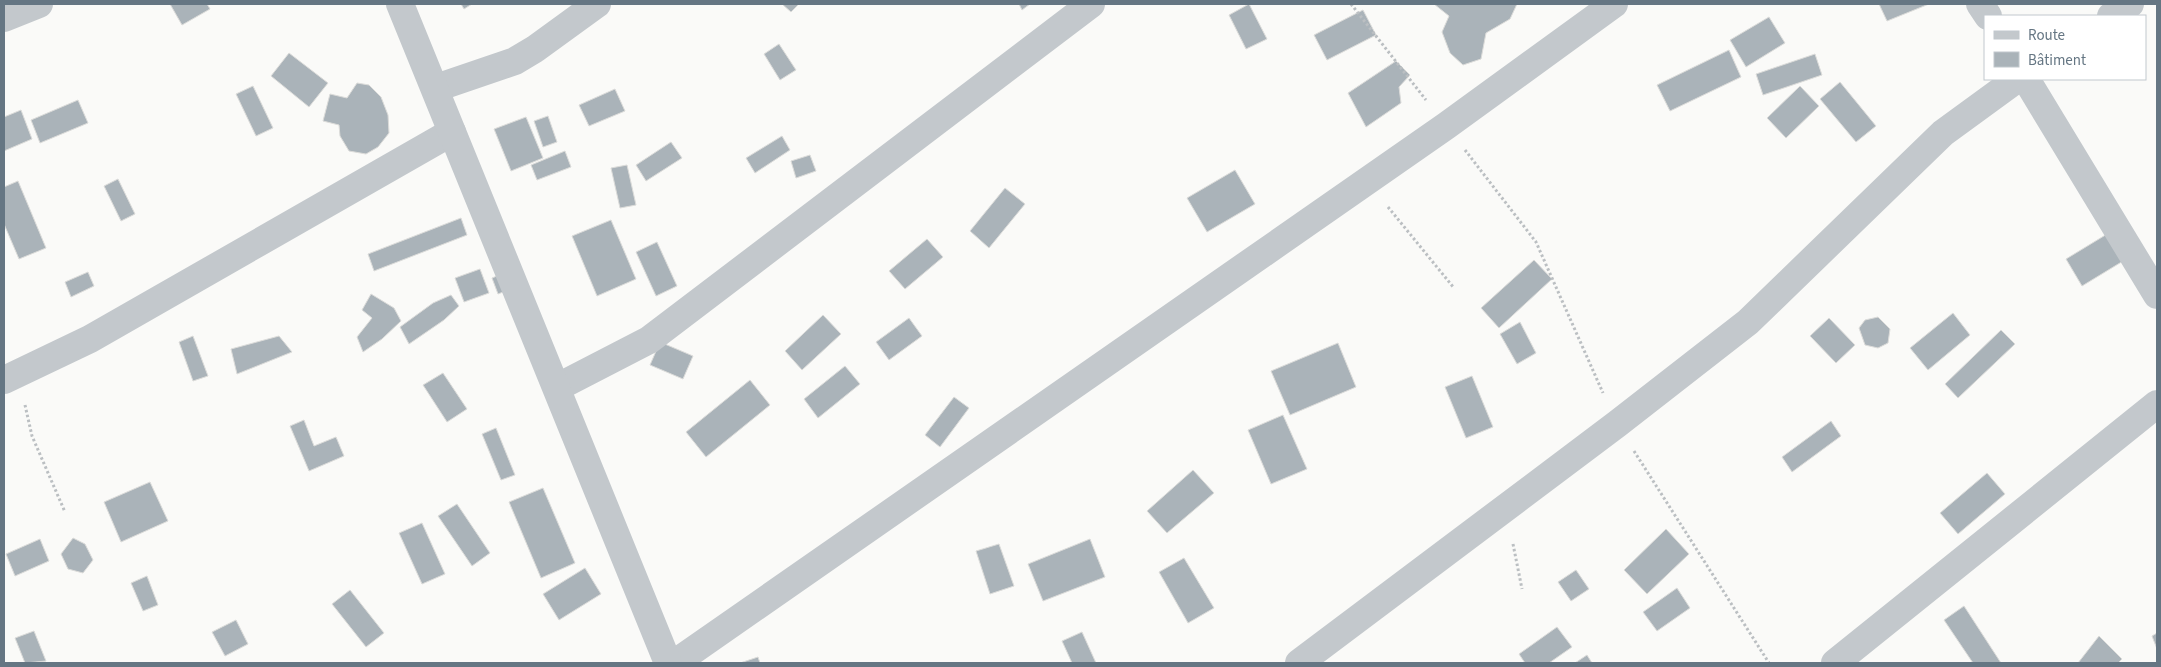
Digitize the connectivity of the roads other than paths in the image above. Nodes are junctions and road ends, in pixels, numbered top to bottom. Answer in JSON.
{"nodes":[{"id":1,"x":39,"y":4,"type":"edge"},
{"id":2,"x":400,"y":4,"type":"edge"},
{"id":3,"x":597,"y":4,"type":"edge"},
{"id":4,"x":1091,"y":4,"type":"edge"},
{"id":5,"x":1614,"y":4,"type":"edge"},
{"id":6,"x":1980,"y":4,"type":"edge"},
{"id":7,"x":2130,"y":4,"type":"edge"},
{"id":8,"x":1987,"y":15,"type":"edge"},
{"id":9,"x":2113,"y":15,"type":"edge"},
{"id":10,"x":4,"y":18,"type":"edge"},
{"id":11,"x":2016,"y":80,"type":"edge"},
{"id":12,"x":2027,"y":80,"type":"edge"},
{"id":13,"x":436,"y":88,"type":"junction"},
{"id":14,"x":452,"y":132,"type":"junction"},
{"id":15,"x":2157,"y":295,"type":"edge"},
{"id":16,"x":14,"y":376,"type":"edge"},
{"id":17,"x":558,"y":387,"type":"junction"},
{"id":18,"x":2157,"y":404,"type":"edge"},
{"id":19,"x":668,"y":663,"type":"edge"},
{"id":20,"x":675,"y":663,"type":"edge"},
{"id":21,"x":1299,"y":663,"type":"edge"},
{"id":22,"x":1835,"y":663,"type":"edge"}],
"edges":[{"from":1,"to":10,"type":"street"},
{"from":2,"to":13,"type":"street"},
{"from":3,"to":13,"type":"street"},
{"from":4,"to":17,"type":"street"},
{"from":5,"to":20,"type":"street"},
{"from":6,"to":8,"type":"street"},
{"from":7,"to":9,"type":"street"},
{"from":11,"to":21,"type":"street"},
{"from":12,"to":15,"type":"street"},
{"from":13,"to":14,"type":"street"},
{"from":14,"to":16,"type":"street"},
{"from":14,"to":17,"type":"street"},
{"from":17,"to":19,"type":"street"},
{"from":18,"to":22,"type":"street"}]}
